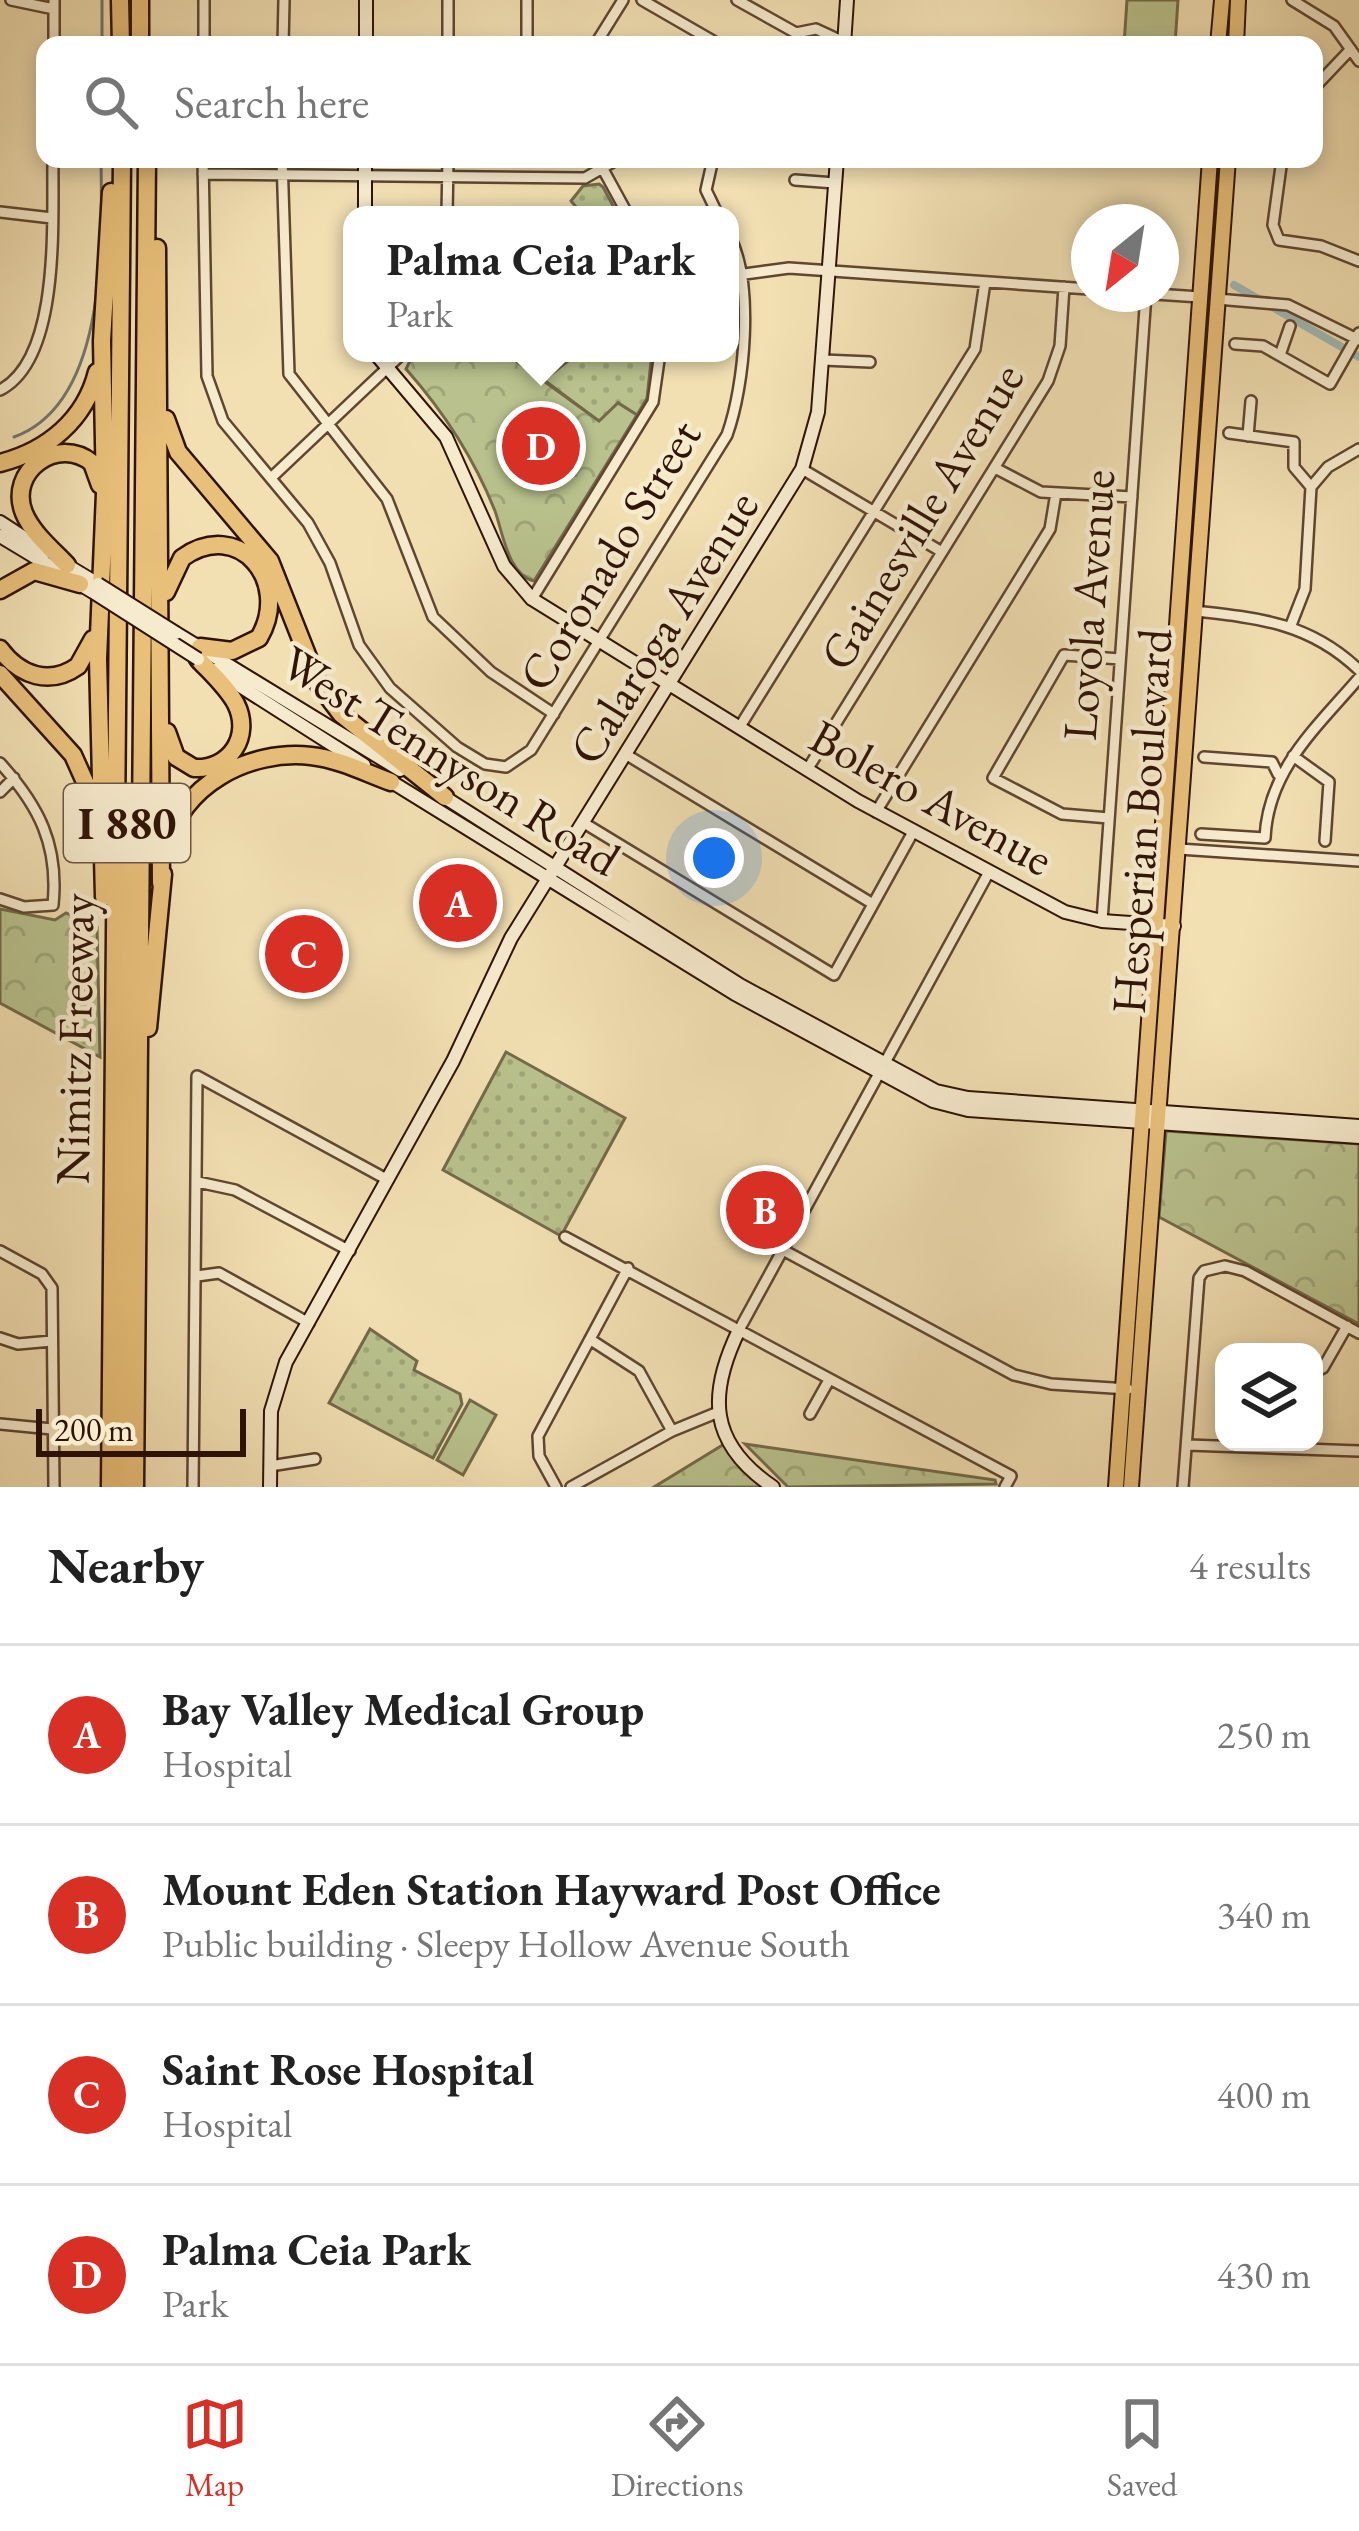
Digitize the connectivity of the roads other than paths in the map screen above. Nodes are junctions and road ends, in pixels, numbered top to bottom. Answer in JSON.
{"nodes":[{"id":1,"x":8,"y":0,"type":"edge"},
{"id":2,"x":204,"y":0,"type":"edge"},
{"id":3,"x":284,"y":0,"type":"edge"},
{"id":4,"x":366,"y":0,"type":"edge"},
{"id":5,"x":448,"y":0,"type":"edge"},
{"id":6,"x":527,"y":0,"type":"edge"},
{"id":7,"x":623,"y":0,"type":"edge"},
{"id":8,"x":642,"y":0,"type":"edge"},
{"id":9,"x":737,"y":0,"type":"edge"},
{"id":10,"x":847,"y":0,"type":"edge"},
{"id":11,"x":1222,"y":0,"type":"edge"},
{"id":12,"x":1238,"y":0,"type":"edge"},
{"id":13,"x":131,"y":1,"type":"edge"},
{"id":14,"x":1292,"y":2,"type":"edge"},
{"id":15,"x":54,"y":4,"type":"edge"},
{"id":16,"x":0,"y":11,"type":"edge"},
{"id":17,"x":697,"y":32,"type":"junction"},
{"id":18,"x":54,"y":36,"type":"edge"},
{"id":19,"x":123,"y":36,"type":"edge"},
{"id":20,"x":138,"y":36,"type":"edge"},
{"id":21,"x":204,"y":36,"type":"edge"},
{"id":22,"x":283,"y":36,"type":"edge"},
{"id":23,"x":366,"y":36,"type":"edge"},
{"id":24,"x":448,"y":36,"type":"edge"},
{"id":25,"x":527,"y":36,"type":"edge"},
{"id":26,"x":601,"y":36,"type":"edge"},
{"id":27,"x":695,"y":36,"type":"edge"},
{"id":28,"x":704,"y":36,"type":"edge"},
{"id":29,"x":829,"y":36,"type":"edge"},
{"id":30,"x":845,"y":36,"type":"edge"},
{"id":31,"x":1219,"y":36,"type":"edge"},
{"id":32,"x":1236,"y":36,"type":"edge"},
{"id":33,"x":1350,"y":50,"type":"junction"},
{"id":34,"x":1359,"y":61,"type":"edge"},
{"id":35,"x":1323,"y":78,"type":"edge"},
{"id":36,"x":53,"y":168,"type":"edge"},
{"id":37,"x":118,"y":168,"type":"edge"},
{"id":38,"x":119,"y":168,"type":"edge"},
{"id":39,"x":143,"y":168,"type":"edge"},
{"id":40,"x":144,"y":168,"type":"edge"},
{"id":41,"x":144,"y":168,"type":"edge"},
{"id":42,"x":202,"y":168,"type":"edge"},
{"id":43,"x":282,"y":168,"type":"edge"},
{"id":44,"x":364,"y":168,"type":"edge"},
{"id":45,"x":448,"y":168,"type":"edge"},
{"id":46,"x":526,"y":168,"type":"edge"},
{"id":47,"x":608,"y":168,"type":"edge"},
{"id":48,"x":711,"y":168,"type":"edge"},
{"id":49,"x":836,"y":168,"type":"edge"},
{"id":50,"x":1209,"y":168,"type":"edge"},
{"id":51,"x":1227,"y":168,"type":"edge"},
{"id":52,"x":1281,"y":168,"type":"edge"},
{"id":53,"x":604,"y":171,"type":"junction"},
{"id":54,"x":202,"y":174,"type":"junction"},
{"id":55,"x":282,"y":175,"type":"junction"},
{"id":56,"x":364,"y":177,"type":"junction"},
{"id":57,"x":448,"y":177,"type":"junction"},
{"id":58,"x":526,"y":177,"type":"junction"},
{"id":59,"x":795,"y":180,"type":"dead end"},
{"id":60,"x":835,"y":183,"type":"junction"},
{"id":61,"x":365,"y":206,"type":"edge"},
{"id":62,"x":447,"y":206,"type":"edge"},
{"id":63,"x":623,"y":206,"type":"edge"},
{"id":64,"x":714,"y":206,"type":"edge"},
{"id":65,"x":0,"y":212,"type":"edge"},
{"id":66,"x":52,"y":218,"type":"junction"},
{"id":67,"x":1359,"y":260,"type":"edge"},
{"id":68,"x":739,"y":263,"type":"edge"},
{"id":69,"x":828,"y":271,"type":"junction"},
{"id":70,"x":743,"y":274,"type":"junction"},
{"id":71,"x":739,"y":275,"type":"edge"},
{"id":72,"x":985,"y":282,"type":"junction"},
{"id":73,"x":1064,"y":287,"type":"junction"},
{"id":74,"x":1071,"y":288,"type":"edge"},
{"id":75,"x":1179,"y":296,"type":"edge"},
{"id":76,"x":1200,"y":297,"type":"junction"},
{"id":77,"x":1217,"y":298,"type":"junction"},
{"id":78,"x":1145,"y":312,"type":"edge"},
{"id":79,"x":1290,"y":326,"type":"dead end"},
{"id":80,"x":1358,"y":337,"type":"edge"},
{"id":81,"x":102,"y":341,"type":"junction"},
{"id":82,"x":1235,"y":344,"type":"dead end"},
{"id":83,"x":739,"y":347,"type":"edge"},
{"id":84,"x":1280,"y":355,"type":"junction"},
{"id":85,"x":823,"y":360,"type":"junction"},
{"id":86,"x":383,"y":362,"type":"edge"},
{"id":87,"x":393,"y":362,"type":"edge"},
{"id":88,"x":659,"y":362,"type":"edge"},
{"id":89,"x":738,"y":362,"type":"edge"},
{"id":90,"x":870,"y":362,"type":"dead end"},
{"id":91,"x":388,"y":367,"type":"junction"},
{"id":92,"x":0,"y":391,"type":"edge"},
{"id":93,"x":1251,"y":401,"type":"dead end"},
{"id":94,"x":161,"y":407,"type":"junction"},
{"id":95,"x":328,"y":423,"type":"junction"},
{"id":96,"x":1228,"y":433,"type":"dead end"},
{"id":97,"x":1248,"y":436,"type":"junction"},
{"id":98,"x":1359,"y":449,"type":"edge"},
{"id":99,"x":0,"y":463,"type":"edge"},
{"id":100,"x":995,"y":468,"type":"junction"},
{"id":101,"x":802,"y":469,"type":"junction"},
{"id":102,"x":272,"y":478,"type":"junction"},
{"id":103,"x":1311,"y":488,"type":"junction"},
{"id":104,"x":1056,"y":493,"type":"junction"},
{"id":105,"x":1132,"y":497,"type":"junction"},
{"id":106,"x":875,"y":509,"type":"junction"},
{"id":107,"x":0,"y":522,"type":"edge"},
{"id":108,"x":105,"y":528,"type":"junction"},
{"id":109,"x":0,"y":536,"type":"edge"},
{"id":110,"x":942,"y":552,"type":"junction"},
{"id":111,"x":67,"y":565,"type":"junction"},
{"id":112,"x":93,"y":589,"type":"junction"},
{"id":113,"x":0,"y":590,"type":"edge"},
{"id":114,"x":532,"y":599,"type":"junction"},
{"id":115,"x":161,"y":604,"type":"junction"},
{"id":116,"x":1186,"y":610,"type":"junction"},
{"id":117,"x":1291,"y":625,"type":"junction"},
{"id":118,"x":599,"y":641,"type":"junction"},
{"id":119,"x":0,"y":649,"type":"edge"},
{"id":120,"x":199,"y":653,"type":"junction"},
{"id":121,"x":1120,"y":659,"type":"junction"},
{"id":122,"x":0,"y":674,"type":"edge"},
{"id":123,"x":1359,"y":674,"type":"edge"},
{"id":124,"x":161,"y":683,"type":"junction"},
{"id":125,"x":670,"y":685,"type":"junction"},
{"id":126,"x":554,"y":714,"type":"junction"},
{"id":127,"x":740,"y":728,"type":"junction"},
{"id":128,"x":627,"y":755,"type":"junction"},
{"id":129,"x":1293,"y":756,"type":"junction"},
{"id":130,"x":1204,"y":757,"type":"dead end"},
{"id":131,"x":0,"y":764,"type":"edge"},
{"id":132,"x":807,"y":770,"type":"junction"},
{"id":133,"x":1278,"y":774,"type":"junction"},
{"id":134,"x":14,"y":778,"type":"junction"},
{"id":135,"x":392,"y":782,"type":"junction"},
{"id":136,"x":0,"y":792,"type":"edge"},
{"id":137,"x":445,"y":797,"type":"junction"},
{"id":138,"x":876,"y":812,"type":"junction"},
{"id":139,"x":1109,"y":818,"type":"junction"},
{"id":140,"x":584,"y":823,"type":"junction"},
{"id":141,"x":100,"y":826,"type":"junction"},
{"id":142,"x":913,"y":832,"type":"junction"},
{"id":143,"x":1201,"y":834,"type":"dead end"},
{"id":144,"x":1324,"y":841,"type":"dead end"},
{"id":145,"x":1180,"y":849,"type":"junction"},
{"id":146,"x":1359,"y":861,"type":"edge"},
{"id":147,"x":989,"y":872,"type":"junction"},
{"id":148,"x":553,"y":874,"type":"junction"},
{"id":149,"x":161,"y":884,"type":"junction"},
{"id":150,"x":0,"y":899,"type":"edge"},
{"id":151,"x":873,"y":904,"type":"junction"},
{"id":152,"x":1102,"y":921,"type":"junction"},
{"id":153,"x":1157,"y":925,"type":"junction"},
{"id":154,"x":1174,"y":926,"type":"junction"},
{"id":155,"x":113,"y":968,"type":"junction"},
{"id":156,"x":138,"y":1057,"type":"junction"},
{"id":157,"x":882,"y":1068,"type":"junction"},
{"id":158,"x":1144,"y":1116,"type":"junction"},
{"id":159,"x":1161,"y":1118,"type":"junction"},
{"id":160,"x":1359,"y":1126,"type":"edge"},
{"id":161,"x":1359,"y":1137,"type":"edge"},
{"id":162,"x":388,"y":1180,"type":"junction"},
{"id":163,"x":197,"y":1182,"type":"junction"},
{"id":164,"x":565,"y":1238,"type":"dead end"},
{"id":165,"x":783,"y":1250,"type":"junction"},
{"id":166,"x":0,"y":1251,"type":"edge"},
{"id":167,"x":350,"y":1251,"type":"junction"},
{"id":168,"x":628,"y":1268,"type":"junction"},
{"id":169,"x":197,"y":1276,"type":"junction"},
{"id":170,"x":309,"y":1323,"type":"junction"},
{"id":171,"x":1347,"y":1326,"type":"junction"},
{"id":172,"x":739,"y":1330,"type":"junction"},
{"id":173,"x":1359,"y":1333,"type":"edge"},
{"id":174,"x":0,"y":1338,"type":"edge"},
{"id":175,"x":591,"y":1340,"type":"junction"},
{"id":176,"x":52,"y":1341,"type":"junction"},
{"id":177,"x":1323,"y":1367,"type":"edge"},
{"id":178,"x":829,"y":1380,"type":"junction"},
{"id":179,"x":1124,"y":1389,"type":"junction"},
{"id":180,"x":1141,"y":1389,"type":"junction"},
{"id":181,"x":716,"y":1413,"type":"junction"},
{"id":182,"x":810,"y":1414,"type":"dead end"},
{"id":183,"x":0,"y":1424,"type":"edge"},
{"id":184,"x":52,"y":1430,"type":"junction"},
{"id":185,"x":672,"y":1431,"type":"junction"},
{"id":186,"x":1188,"y":1445,"type":"junction"},
{"id":187,"x":1359,"y":1451,"type":"edge"},
{"id":188,"x":315,"y":1459,"type":"dead end"},
{"id":189,"x":270,"y":1466,"type":"junction"},
{"id":190,"x":54,"y":1487,"type":"edge"},
{"id":191,"x":110,"y":1487,"type":"edge"},
{"id":192,"x":122,"y":1487,"type":"edge"},
{"id":193,"x":135,"y":1487,"type":"edge"},
{"id":194,"x":193,"y":1487,"type":"edge"},
{"id":195,"x":270,"y":1487,"type":"edge"},
{"id":196,"x":556,"y":1487,"type":"edge"},
{"id":197,"x":571,"y":1487,"type":"edge"},
{"id":198,"x":773,"y":1487,"type":"edge"},
{"id":199,"x":1005,"y":1487,"type":"edge"},
{"id":200,"x":1116,"y":1487,"type":"edge"},
{"id":201,"x":1131,"y":1487,"type":"edge"},
{"id":202,"x":1184,"y":1487,"type":"edge"}],
"edges":[{"from":1,"to":15,"type":"street"},
{"from":1,"to":16,"type":"street"},
{"from":2,"to":21,"type":"street"},
{"from":3,"to":22,"type":"street"},
{"from":4,"to":23,"type":"street"},
{"from":5,"to":24,"type":"street"},
{"from":6,"to":25,"type":"street"},
{"from":7,"to":26,"type":"street"},
{"from":8,"to":17,"type":"street"},
{"from":9,"to":29,"type":"street"},
{"from":10,"to":30,"type":"street"},
{"from":11,"to":31,"type":"main road"},
{"from":12,"to":32,"type":"main road"},
{"from":13,"to":19,"type":"highway"},
{"from":13,"to":20,"type":"highway"},
{"from":14,"to":33,"type":"street"},
{"from":15,"to":18,"type":"street"},
{"from":17,"to":27,"type":"street"},
{"from":17,"to":28,"type":"street"},
{"from":33,"to":34,"type":"street"},
{"from":33,"to":35,"type":"street"},
{"from":36,"to":66,"type":"street"},
{"from":37,"to":81,"type":"highway"},
{"from":38,"to":155,"type":"highway","name":"Nimitz Freeway","number":"I 880"},
{"from":39,"to":192,"type":"highway","number":"I 880"},
{"from":40,"to":156,"type":"highway","name":"Nimitz Freeway","number":"I 880"},
{"from":41,"to":94,"type":"highway"},
{"from":42,"to":54,"type":"street"},
{"from":43,"to":55,"type":"street"},
{"from":44,"to":56,"type":"street"},
{"from":45,"to":57,"type":"street"},
{"from":46,"to":58,"type":"street"},
{"from":47,"to":53,"type":"street"},
{"from":48,"to":64,"type":"street"},
{"from":49,"to":60,"type":"street","name":"Calaroga Avenue"},
{"from":50,"to":76,"type":"main road","name":"Hesperian Boulevard"},
{"from":51,"to":77,"type":"main road","name":"Hesperian Boulevard"},
{"from":52,"to":67,"type":"street"},
{"from":53,"to":58,"type":"street"},
{"from":53,"to":63,"type":"street"},
{"from":54,"to":55,"type":"street"},
{"from":54,"to":102,"type":"street"},
{"from":55,"to":56,"type":"street"},
{"from":55,"to":95,"type":"street"},
{"from":56,"to":57,"type":"street"},
{"from":56,"to":61,"type":"street"},
{"from":57,"to":58,"type":"street"},
{"from":57,"to":62,"type":"street"},
{"from":59,"to":60,"type":"street"},
{"from":60,"to":69,"type":"street","name":"Calaroga Avenue"},
{"from":65,"to":66,"type":"street"},
{"from":66,"to":92,"type":"street"},
{"from":68,"to":70,"type":"street","name":"Coronado Street"},
{"from":69,"to":70,"type":"street"},
{"from":69,"to":72,"type":"street"},
{"from":69,"to":85,"type":"street","name":"Calaroga Avenue"},
{"from":70,"to":71,"type":"street"},
{"from":70,"to":83,"type":"street","name":"Coronado Street"},
{"from":72,"to":73,"type":"street"},
{"from":72,"to":106,"type":"street"},
{"from":73,"to":74,"type":"street"},
{"from":73,"to":100,"type":"street","name":"Gainesville Avenue"},
{"from":75,"to":76,"type":"street"},
{"from":76,"to":77,"type":"street"},
{"from":76,"to":116,"type":"main road","name":"Hesperian Boulevard"},
{"from":77,"to":80,"type":"street"},
{"from":77,"to":116,"type":"main road","name":"Hesperian Boulevard"},
{"from":78,"to":105,"type":"street","name":"Loyola Avenue"},
{"from":79,"to":84,"type":"street"},
{"from":80,"to":84,"type":"street"},
{"from":81,"to":99,"type":"highway"},
{"from":81,"to":108,"type":"highway"},
{"from":82,"to":84,"type":"street"},
{"from":85,"to":90,"type":"street"},
{"from":85,"to":101,"type":"street","name":"Calaroga Avenue"},
{"from":86,"to":91,"type":"street"},
{"from":87,"to":91,"type":"street"},
{"from":88,"to":114,"type":"street"},
{"from":89,"to":118,"type":"street","name":"Coronado Street"},
{"from":91,"to":95,"type":"street"},
{"from":91,"to":114,"type":"street"},
{"from":93,"to":97,"type":"street"},
{"from":94,"to":115,"type":"highway"},
{"from":94,"to":137,"type":"highway"},
{"from":95,"to":102,"type":"street"},
{"from":95,"to":126,"type":"street"},
{"from":96,"to":97,"type":"street"},
{"from":97,"to":103,"type":"street"},
{"from":98,"to":103,"type":"street"},
{"from":100,"to":104,"type":"street"},
{"from":100,"to":110,"type":"street","name":"Gainesville Avenue"},
{"from":101,"to":106,"type":"street"},
{"from":101,"to":125,"type":"street","name":"Calaroga Avenue"},
{"from":102,"to":126,"type":"street","name":"Coronado Street"},
{"from":103,"to":117,"type":"street"},
{"from":104,"to":105,"type":"street"},
{"from":104,"to":138,"type":"street"},
{"from":105,"to":121,"type":"street","name":"Loyola Avenue"},
{"from":106,"to":110,"type":"street"},
{"from":106,"to":127,"type":"street"},
{"from":107,"to":111,"type":"street","name":"West Tennyson Road"},
{"from":108,"to":111,"type":"highway"},
{"from":108,"to":112,"type":"highway"},
{"from":109,"to":112,"type":"street","name":"West Tennyson Road"},
{"from":110,"to":132,"type":"street","name":"Gainesville Avenue"},
{"from":111,"to":112,"type":"street","name":"West Tennyson Road"},
{"from":112,"to":113,"type":"highway"},
{"from":112,"to":119,"type":"highway"},
{"from":112,"to":120,"type":"street","name":"West Tennyson Road","bridge":true},
{"from":112,"to":120,"type":"street","name":"West Tennyson Road","bridge":true},
{"from":112,"to":141,"type":"highway"},
{"from":114,"to":118,"type":"street","name":"Bolero Avenue"},
{"from":115,"to":120,"type":"highway"},
{"from":115,"to":124,"type":"highway"},
{"from":116,"to":117,"type":"street"},
{"from":116,"to":145,"type":"main road","name":"Hesperian Boulevard"},
{"from":116,"to":153,"type":"main road","name":"Hesperian Boulevard"},
{"from":117,"to":123,"type":"street"},
{"from":118,"to":125,"type":"street","name":"Bolero Avenue"},
{"from":118,"to":126,"type":"street","name":"Coronado Street"},
{"from":120,"to":124,"type":"highway"},
{"from":120,"to":135,"type":"street","name":"West Tennyson Road"},
{"from":120,"to":137,"type":"street","name":"West Tennyson Road"},
{"from":121,"to":139,"type":"street","name":"Loyola Avenue"},
{"from":121,"to":139,"type":"street"},
{"from":122,"to":141,"type":"highway"},
{"from":123,"to":129,"type":"street"},
{"from":124,"to":149,"type":"highway"},
{"from":125,"to":127,"type":"street","name":"Bolero Avenue"},
{"from":125,"to":128,"type":"street","name":"Calaroga Avenue"},
{"from":127,"to":132,"type":"street","name":"Bolero Avenue"},
{"from":128,"to":140,"type":"street","name":"Calaroga Avenue"},
{"from":128,"to":151,"type":"street"},
{"from":129,"to":133,"type":"street"},
{"from":129,"to":144,"type":"street"},
{"from":130,"to":133,"type":"street"},
{"from":131,"to":134,"type":"street"},
{"from":132,"to":138,"type":"street","name":"Bolero Avenue"},
{"from":133,"to":143,"type":"street"},
{"from":134,"to":136,"type":"street"},
{"from":134,"to":150,"type":"street"},
{"from":135,"to":148,"type":"street","name":"West Tennyson Road"},
{"from":135,"to":149,"type":"highway"},
{"from":137,"to":148,"type":"street","name":"West Tennyson Road"},
{"from":138,"to":142,"type":"street","name":"Bolero Avenue"},
{"from":139,"to":152,"type":"street","name":"Loyola Avenue"},
{"from":140,"to":148,"type":"street","name":"Calaroga Avenue"},
{"from":140,"to":151,"type":"street"},
{"from":141,"to":155,"type":"highway"},
{"from":142,"to":147,"type":"street","name":"Bolero Avenue"},
{"from":142,"to":151,"type":"street"},
{"from":145,"to":146,"type":"street"},
{"from":145,"to":154,"type":"main road","name":"Hesperian Boulevard"},
{"from":147,"to":152,"type":"street","name":"Bolero Avenue"},
{"from":147,"to":157,"type":"street"},
{"from":148,"to":157,"type":"street","name":"West Tennyson Road"},
{"from":148,"to":162,"type":"street","name":"Calaroga Avenue"},
{"from":149,"to":156,"type":"highway"},
{"from":152,"to":153,"type":"street","name":"Bolero Avenue"},
{"from":153,"to":154,"type":"street","name":"Bolero Avenue"},
{"from":153,"to":158,"type":"main road","name":"Hesperian Boulevard"},
{"from":154,"to":159,"type":"main road","name":"Hesperian Boulevard"},
{"from":155,"to":191,"type":"highway","name":"Nimitz Freeway","number":"I 880"},
{"from":156,"to":193,"type":"highway","name":"Nimitz Freeway","number":"I 880"},
{"from":157,"to":158,"type":"street","name":"West Tennyson Road"},
{"from":157,"to":165,"type":"street"},
{"from":158,"to":159,"type":"street","name":"West Tennyson Road"},
{"from":158,"to":179,"type":"main road","name":"Hesperian Boulevard"},
{"from":159,"to":160,"type":"street","name":"West Tennyson Road"},
{"from":159,"to":161,"type":"street","name":"West Tennyson Road"},
{"from":159,"to":180,"type":"main road","name":"Hesperian Boulevard"},
{"from":162,"to":163,"type":"street"},
{"from":162,"to":167,"type":"street","name":"Calaroga Avenue"},
{"from":163,"to":167,"type":"street"},
{"from":163,"to":169,"type":"street"},
{"from":164,"to":168,"type":"street"},
{"from":165,"to":172,"type":"street"},
{"from":165,"to":179,"type":"street"},
{"from":166,"to":176,"type":"street"},
{"from":167,"to":170,"type":"street","name":"Calaroga Avenue"},
{"from":168,"to":172,"type":"street"},
{"from":168,"to":175,"type":"street"},
{"from":169,"to":170,"type":"street"},
{"from":169,"to":194,"type":"street"},
{"from":170,"to":189,"type":"street","name":"Calaroga Avenue"},
{"from":171,"to":173,"type":"street"},
{"from":171,"to":177,"type":"street"},
{"from":171,"to":186,"type":"street"},
{"from":172,"to":178,"type":"street"},
{"from":172,"to":181,"type":"street"},
{"from":174,"to":176,"type":"street"},
{"from":175,"to":185,"type":"street"},
{"from":175,"to":196,"type":"street"},
{"from":176,"to":184,"type":"street"},
{"from":178,"to":182,"type":"street"},
{"from":178,"to":199,"type":"street"},
{"from":179,"to":180,"type":"street"},
{"from":179,"to":200,"type":"main road","name":"Hesperian Boulevard"},
{"from":180,"to":201,"type":"main road","name":"Hesperian Boulevard"},
{"from":181,"to":185,"type":"street"},
{"from":181,"to":198,"type":"street"},
{"from":183,"to":184,"type":"street"},
{"from":184,"to":190,"type":"street"},
{"from":185,"to":197,"type":"street"},
{"from":186,"to":187,"type":"street"},
{"from":186,"to":202,"type":"street"},
{"from":188,"to":189,"type":"street"},
{"from":189,"to":195,"type":"street","name":"Calaroga Avenue"}]}
